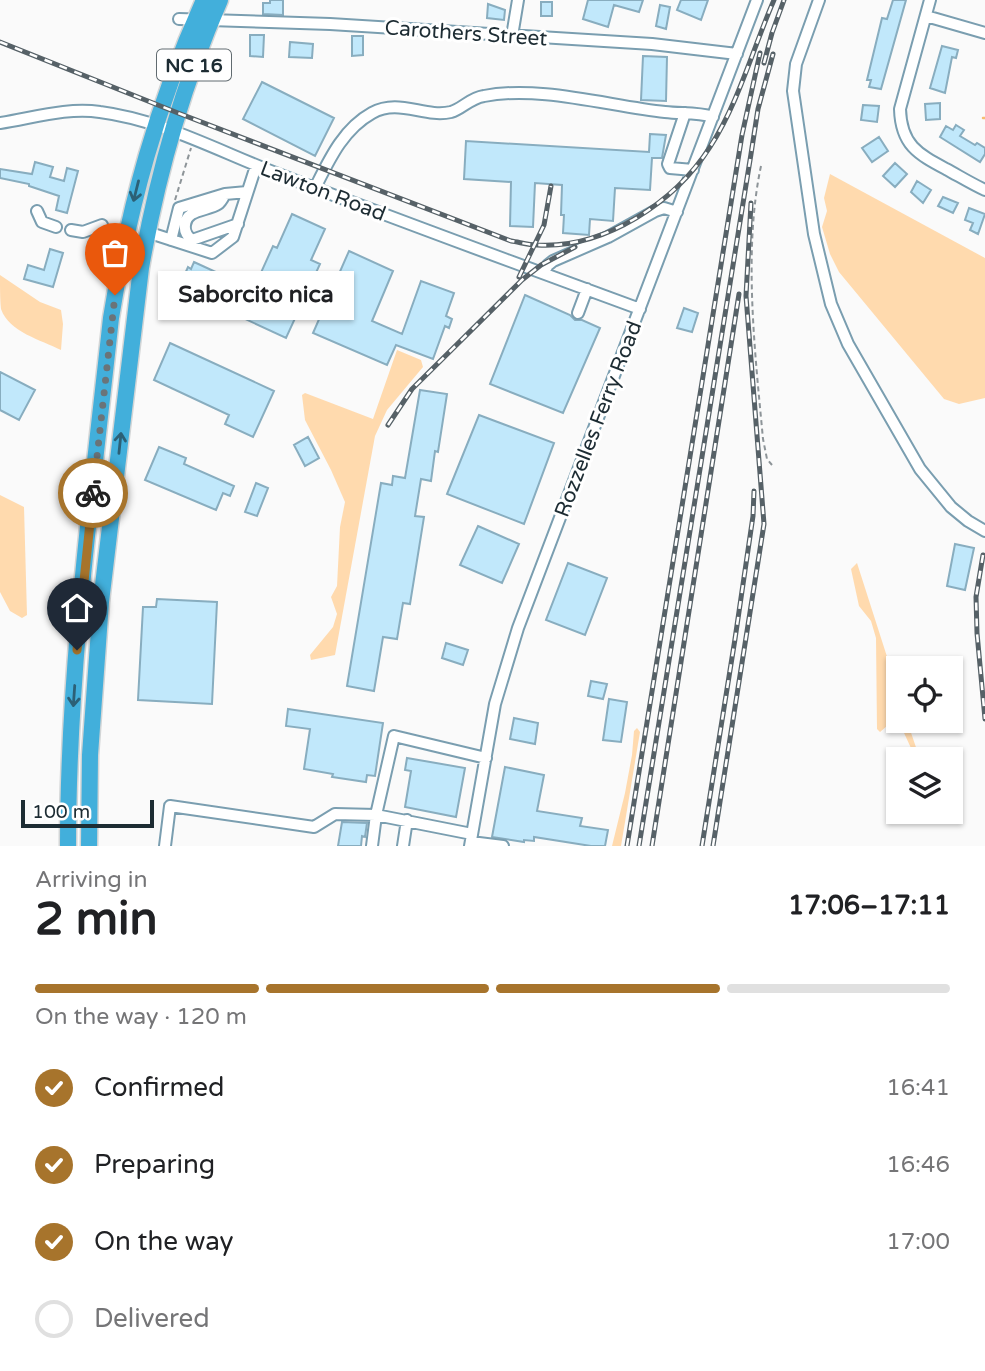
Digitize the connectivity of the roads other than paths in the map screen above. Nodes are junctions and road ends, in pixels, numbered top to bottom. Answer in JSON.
{"nodes":[{"id":1,"x":204,"y":0,"type":"edge"},
{"id":2,"x":220,"y":0,"type":"edge"},
{"id":3,"x":518,"y":0,"type":"edge"},
{"id":4,"x":757,"y":0,"type":"edge"},
{"id":5,"x":819,"y":0,"type":"edge"},
{"id":6,"x":930,"y":0,"type":"edge"},
{"id":7,"x":926,"y":16,"type":"junction"},
{"id":8,"x":195,"y":19,"type":"junction"},
{"id":9,"x":985,"y":33,"type":"edge"},
{"id":10,"x":512,"y":36,"type":"junction"},
{"id":11,"x":737,"y":54,"type":"junction"},
{"id":12,"x":685,"y":113,"type":"junction"},
{"id":13,"x":713,"y":117,"type":"junction"},
{"id":14,"x":0,"y":123,"type":"edge"},
{"id":15,"x":154,"y":125,"type":"junction"},
{"id":16,"x":173,"y":132,"type":"junction"},
{"id":17,"x":256,"y":166,"type":"junction"},
{"id":18,"x":693,"y":170,"type":"junction"},
{"id":19,"x":315,"y":188,"type":"junction"},
{"id":20,"x":985,"y":190,"type":"edge"},
{"id":21,"x":247,"y":192,"type":"junction"},
{"id":22,"x":225,"y":194,"type":"junction"},
{"id":23,"x":37,"y":212,"type":"dead end"},
{"id":24,"x":677,"y":212,"type":"junction"},
{"id":25,"x":238,"y":224,"type":"junction"},
{"id":26,"x":103,"y":225,"type":"dead end"},
{"id":27,"x":56,"y":227,"type":"dead end"},
{"id":28,"x":71,"y":230,"type":"dead end"},
{"id":29,"x":147,"y":232,"type":"junction"},
{"id":30,"x":171,"y":240,"type":"junction"},
{"id":31,"x":543,"y":273,"type":"junction"},
{"id":32,"x":587,"y":289,"type":"junction"},
{"id":33,"x":640,"y":309,"type":"junction"},
{"id":34,"x":578,"y":313,"type":"dead end"},
{"id":35,"x":985,"y":531,"type":"edge"},
{"id":36,"x":486,"y":758,"type":"junction"},
{"id":37,"x":68,"y":776,"type":"junction"},
{"id":38,"x":90,"y":778,"type":"junction"},
{"id":39,"x":376,"y":814,"type":"junction"},
{"id":40,"x":407,"y":820,"type":"junction"},
{"id":41,"x":471,"y":841,"type":"edge"},
{"id":42,"x":68,"y":846,"type":"edge"},
{"id":43,"x":89,"y":846,"type":"edge"},
{"id":44,"x":166,"y":846,"type":"edge"},
{"id":45,"x":372,"y":846,"type":"edge"},
{"id":46,"x":403,"y":846,"type":"edge"},
{"id":47,"x":503,"y":846,"type":"edge"}],
"edges":[{"from":1,"to":8,"type":"highway","number":"NC 16"},
{"from":2,"to":8,"type":"highway","number":"NC 16"},
{"from":3,"to":10,"type":"street"},
{"from":4,"to":11,"type":"street","name":"Rozzelles Ferry Road"},
{"from":5,"to":35,"type":"street"},
{"from":6,"to":7,"type":"street"},
{"from":7,"to":9,"type":"street"},
{"from":7,"to":20,"type":"street"},
{"from":8,"to":10,"type":"street","name":"Carothers Street"},
{"from":8,"to":15,"type":"highway","number":"NC 16"},
{"from":8,"to":16,"type":"highway","number":"NC 16"},
{"from":10,"to":11,"type":"street","name":"Carothers Street"},
{"from":11,"to":13,"type":"street","name":"Rozzelles Ferry Road"},
{"from":12,"to":13,"type":"street"},
{"from":12,"to":18,"type":"street"},
{"from":12,"to":19,"type":"street"},
{"from":13,"to":18,"type":"street","name":"Rozzelles Ferry Road"},
{"from":14,"to":15,"type":"street","name":"Lawton Road"},
{"from":15,"to":16,"type":"street","name":"Lawton Road"},
{"from":15,"to":37,"type":"highway","number":"NC 16","one_way":true},
{"from":16,"to":17,"type":"street","name":"Lawton Road"},
{"from":16,"to":29,"type":"highway","number":"NC 16"},
{"from":17,"to":19,"type":"street","name":"Lawton Road"},
{"from":17,"to":21,"type":"street"},
{"from":18,"to":24,"type":"street","name":"Rozzelles Ferry Road"},
{"from":19,"to":31,"type":"street","name":"Lawton Road"},
{"from":21,"to":22,"type":"street"},
{"from":21,"to":25,"type":"street"},
{"from":22,"to":25,"type":"street"},
{"from":22,"to":30,"type":"street"},
{"from":23,"to":27,"type":"street"},
{"from":24,"to":31,"type":"street"},
{"from":24,"to":33,"type":"street","name":"Rozzelles Ferry Road"},
{"from":25,"to":30,"type":"street"},
{"from":26,"to":28,"type":"street"},
{"from":29,"to":30,"type":"street"},
{"from":38,"to":29,"type":"highway","number":"NC 16","one_way":true},
{"from":31,"to":32,"type":"street","name":"Lawton Road"},
{"from":32,"to":33,"type":"street","name":"Lawton Road"},
{"from":32,"to":34,"type":"street"},
{"from":33,"to":36,"type":"street","name":"Rozzelles Ferry Road"},
{"from":36,"to":39,"type":"street"},
{"from":36,"to":41,"type":"street","name":"Rozzelles Ferry Road"},
{"from":37,"to":38,"type":"highway"},
{"from":37,"to":42,"type":"highway","number":"NC 16"},
{"from":38,"to":43,"type":"highway","number":"NC 16"},
{"from":39,"to":40,"type":"street"},
{"from":39,"to":44,"type":"street"},
{"from":39,"to":45,"type":"street"},
{"from":40,"to":41,"type":"street"},
{"from":40,"to":46,"type":"street"},
{"from":41,"to":47,"type":"street"}]}
